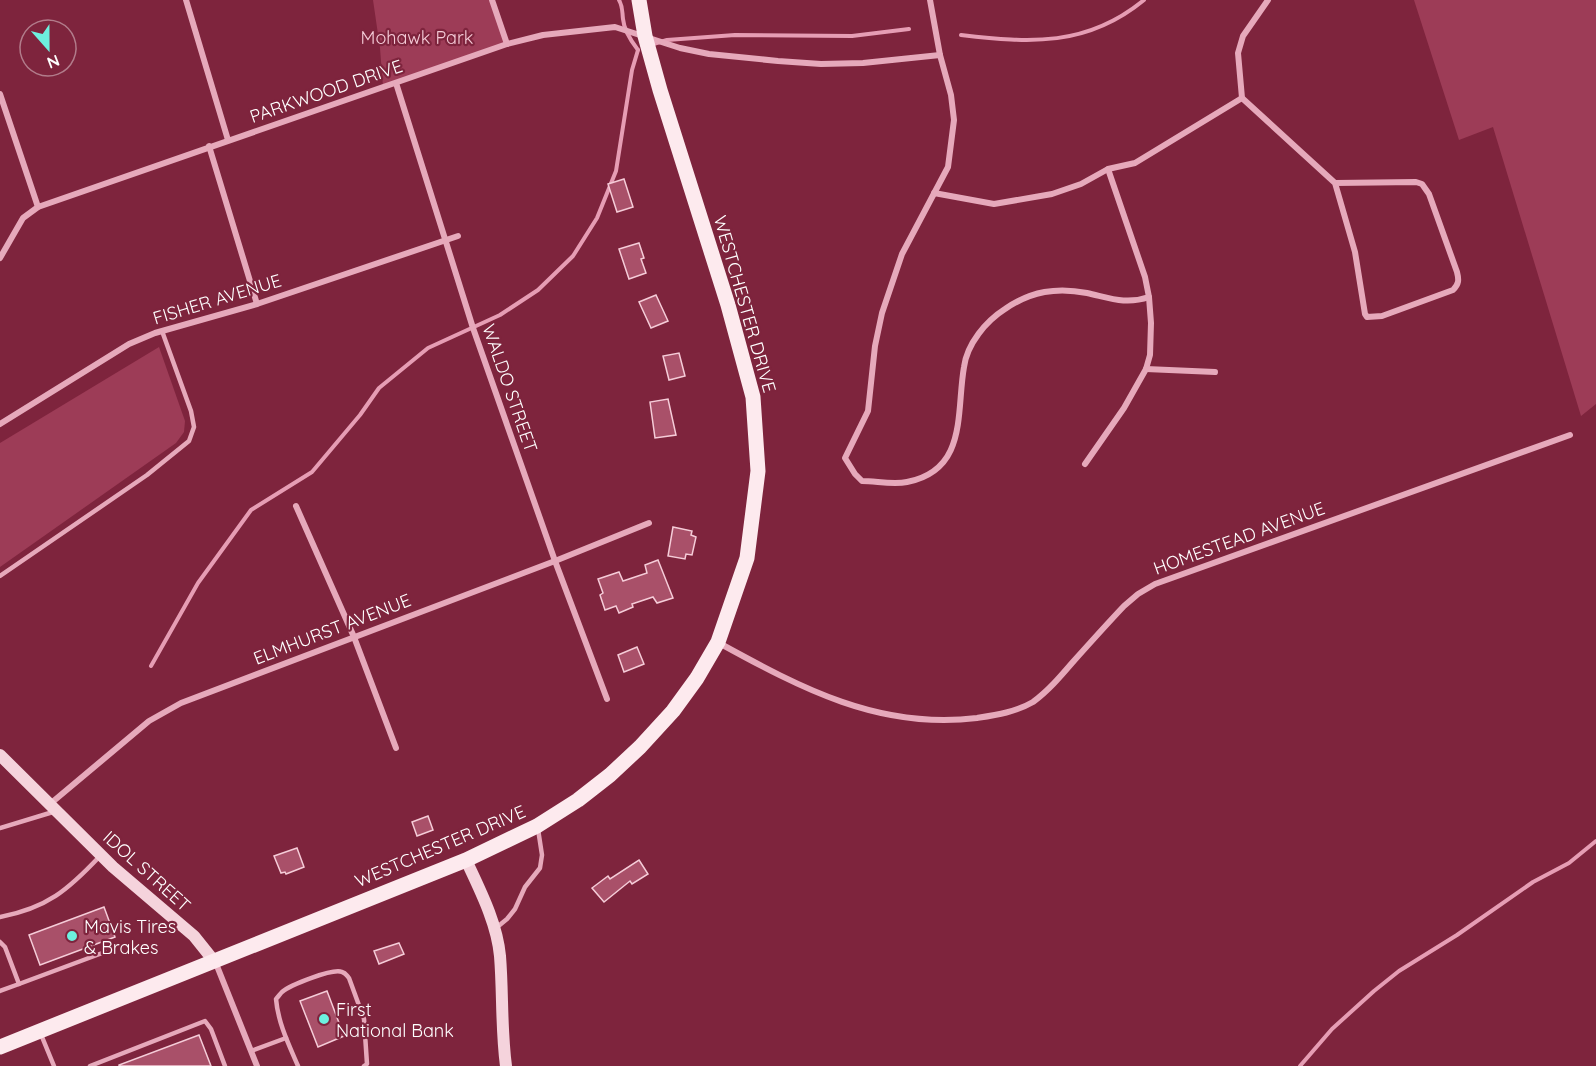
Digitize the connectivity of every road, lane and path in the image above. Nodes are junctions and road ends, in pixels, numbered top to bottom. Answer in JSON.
{"nodes":[{"id":1,"x":186,"y":0,"type":"edge"},
{"id":2,"x":492,"y":0,"type":"edge"},
{"id":3,"x":639,"y":0,"type":"edge"},
{"id":4,"x":930,"y":0,"type":"edge"},
{"id":5,"x":1268,"y":0,"type":"edge"},
{"id":6,"x":645,"y":36,"type":"junction"},
{"id":7,"x":507,"y":44,"type":"junction"},
{"id":8,"x":940,"y":55,"type":"junction"},
{"id":9,"x":396,"y":83,"type":"junction"},
{"id":10,"x":0,"y":94,"type":"edge"},
{"id":11,"x":1242,"y":98,"type":"junction"},
{"id":12,"x":228,"y":140,"type":"junction"},
{"id":13,"x":208,"y":146,"type":"junction"},
{"id":14,"x":1108,"y":169,"type":"junction"},
{"id":15,"x":1335,"y":183,"type":"junction"},
{"id":16,"x":934,"y":192,"type":"junction"},
{"id":17,"x":38,"y":207,"type":"junction"},
{"id":18,"x":458,"y":236,"type":"dead end"},
{"id":19,"x":444,"y":240,"type":"junction"},
{"id":20,"x":0,"y":258,"type":"edge"},
{"id":21,"x":1149,"y":297,"type":"junction"},
{"id":22,"x":257,"y":304,"type":"junction"},
{"id":23,"x":162,"y":331,"type":"junction"},
{"id":24,"x":1146,"y":369,"type":"junction"},
{"id":25,"x":1215,"y":372,"type":"dead end"},
{"id":26,"x":0,"y":424,"type":"edge"},
{"id":27,"x":1570,"y":435,"type":"dead end"},
{"id":28,"x":1085,"y":464,"type":"dead end"},
{"id":29,"x":296,"y":506,"type":"dead end"},
{"id":30,"x":649,"y":523,"type":"dead end"},
{"id":31,"x":555,"y":561,"type":"junction"},
{"id":32,"x":0,"y":576,"type":"edge"},
{"id":33,"x":354,"y":637,"type":"junction"},
{"id":34,"x":718,"y":642,"type":"junction"},
{"id":35,"x":607,"y":699,"type":"dead end"},
{"id":36,"x":396,"y":748,"type":"dead end"},
{"id":37,"x":0,"y":754,"type":"edge"},
{"id":38,"x":53,"y":807,"type":"junction"},
{"id":39,"x":537,"y":826,"type":"junction"},
{"id":40,"x":0,"y":828,"type":"edge"},
{"id":41,"x":101,"y":855,"type":"junction"},
{"id":42,"x":466,"y":860,"type":"junction"},
{"id":43,"x":0,"y":917,"type":"edge"},
{"id":44,"x":494,"y":929,"type":"junction"},
{"id":45,"x":0,"y":942,"type":"edge"},
{"id":46,"x":105,"y":952,"type":"dead end"},
{"id":47,"x":214,"y":961,"type":"junction"},
{"id":48,"x":19,"y":984,"type":"junction"},
{"id":49,"x":0,"y":991,"type":"edge"},
{"id":50,"x":40,"y":1031,"type":"junction"},
{"id":51,"x":286,"y":1038,"type":"junction"},
{"id":52,"x":0,"y":1047,"type":"edge"},
{"id":53,"x":251,"y":1051,"type":"junction"},
{"id":54,"x":54,"y":1066,"type":"edge"},
{"id":55,"x":90,"y":1066,"type":"edge"},
{"id":56,"x":225,"y":1066,"type":"edge"},
{"id":57,"x":257,"y":1066,"type":"edge"},
{"id":58,"x":298,"y":1066,"type":"edge"},
{"id":59,"x":364,"y":1066,"type":"edge"},
{"id":60,"x":506,"y":1066,"type":"edge"}],
"edges":[{"from":1,"to":12,"type":"street"},
{"from":2,"to":7,"type":"street"},
{"from":3,"to":6,"type":"main road","name":"WESTCHESTER DRIVE"},
{"from":4,"to":8,"type":"street"},
{"from":5,"to":11,"type":"street"},
{"from":6,"to":7,"type":"street","name":"PARKWOOD DRIVE"},
{"from":6,"to":8,"type":"street","name":"PARKWOOD DRIVE"},
{"from":6,"to":34,"type":"main road","name":"WESTCHESTER DRIVE"},
{"from":7,"to":9,"type":"street","name":"PARKWOOD DRIVE"},
{"from":8,"to":16,"type":"street"},
{"from":9,"to":12,"type":"street","name":"PARKWOOD DRIVE"},
{"from":9,"to":19,"type":"street","name":"WALDO STREET"},
{"from":10,"to":17,"type":"street"},
{"from":11,"to":14,"type":"street"},
{"from":11,"to":15,"type":"street"},
{"from":12,"to":13,"type":"street","name":"PARKWOOD DRIVE"},
{"from":13,"to":17,"type":"street","name":"PARKWOOD DRIVE"},
{"from":13,"to":22,"type":"street"},
{"from":14,"to":16,"type":"street"},
{"from":14,"to":21,"type":"street"},
{"from":15,"to":15,"type":"street"},
{"from":16,"to":21,"type":"street"},
{"from":17,"to":20,"type":"street","name":"PARKWOOD DRIVE"},
{"from":18,"to":19,"type":"street","name":"FISHER AVENUE"},
{"from":19,"to":22,"type":"street","name":"FISHER AVENUE"},
{"from":19,"to":31,"type":"street","name":"WALDO STREET"},
{"from":21,"to":24,"type":"street"},
{"from":22,"to":23,"type":"street","name":"FISHER AVENUE"},
{"from":23,"to":26,"type":"street","name":"FISHER AVENUE"},
{"from":23,"to":32,"type":"lane"},
{"from":24,"to":25,"type":"street"},
{"from":24,"to":28,"type":"street"},
{"from":27,"to":34,"type":"street","name":"HOMESTEAD AVENUE"},
{"from":29,"to":33,"type":"street"},
{"from":30,"to":31,"type":"street","name":"ELMHURST AVENUE"},
{"from":31,"to":33,"type":"street","name":"ELMHURST AVENUE"},
{"from":31,"to":35,"type":"street","name":"WALDO STREET"},
{"from":33,"to":36,"type":"street"},
{"from":33,"to":38,"type":"street","name":"ELMHURST AVENUE"},
{"from":34,"to":39,"type":"main road","name":"WESTCHESTER DRIVE"},
{"from":37,"to":38,"type":"street","name":"IDOL STREET"},
{"from":38,"to":40,"type":"lane"},
{"from":38,"to":41,"type":"street","name":"IDOL STREET"},
{"from":39,"to":42,"type":"main road","name":"WESTCHESTER DRIVE"},
{"from":39,"to":44,"type":"lane"},
{"from":41,"to":43,"type":"lane"},
{"from":41,"to":47,"type":"street","name":"IDOL STREET"},
{"from":42,"to":44,"type":"street"},
{"from":42,"to":47,"type":"main road","name":"WESTCHESTER DRIVE"},
{"from":44,"to":60,"type":"street"},
{"from":45,"to":48,"type":"lane"},
{"from":46,"to":48,"type":"lane"},
{"from":47,"to":50,"type":"main road","name":"WESTCHESTER DRIVE"},
{"from":47,"to":53,"type":"street","name":"IDOL STREET"},
{"from":48,"to":49,"type":"lane"},
{"from":50,"to":52,"type":"main road","name":"WESTCHESTER DRIVE"},
{"from":50,"to":54,"type":"lane"},
{"from":51,"to":53,"type":"lane"},
{"from":51,"to":58,"type":"lane"},
{"from":51,"to":59,"type":"lane"},
{"from":53,"to":57,"type":"street","name":"IDOL STREET"},
{"from":55,"to":56,"type":"lane"}]}
